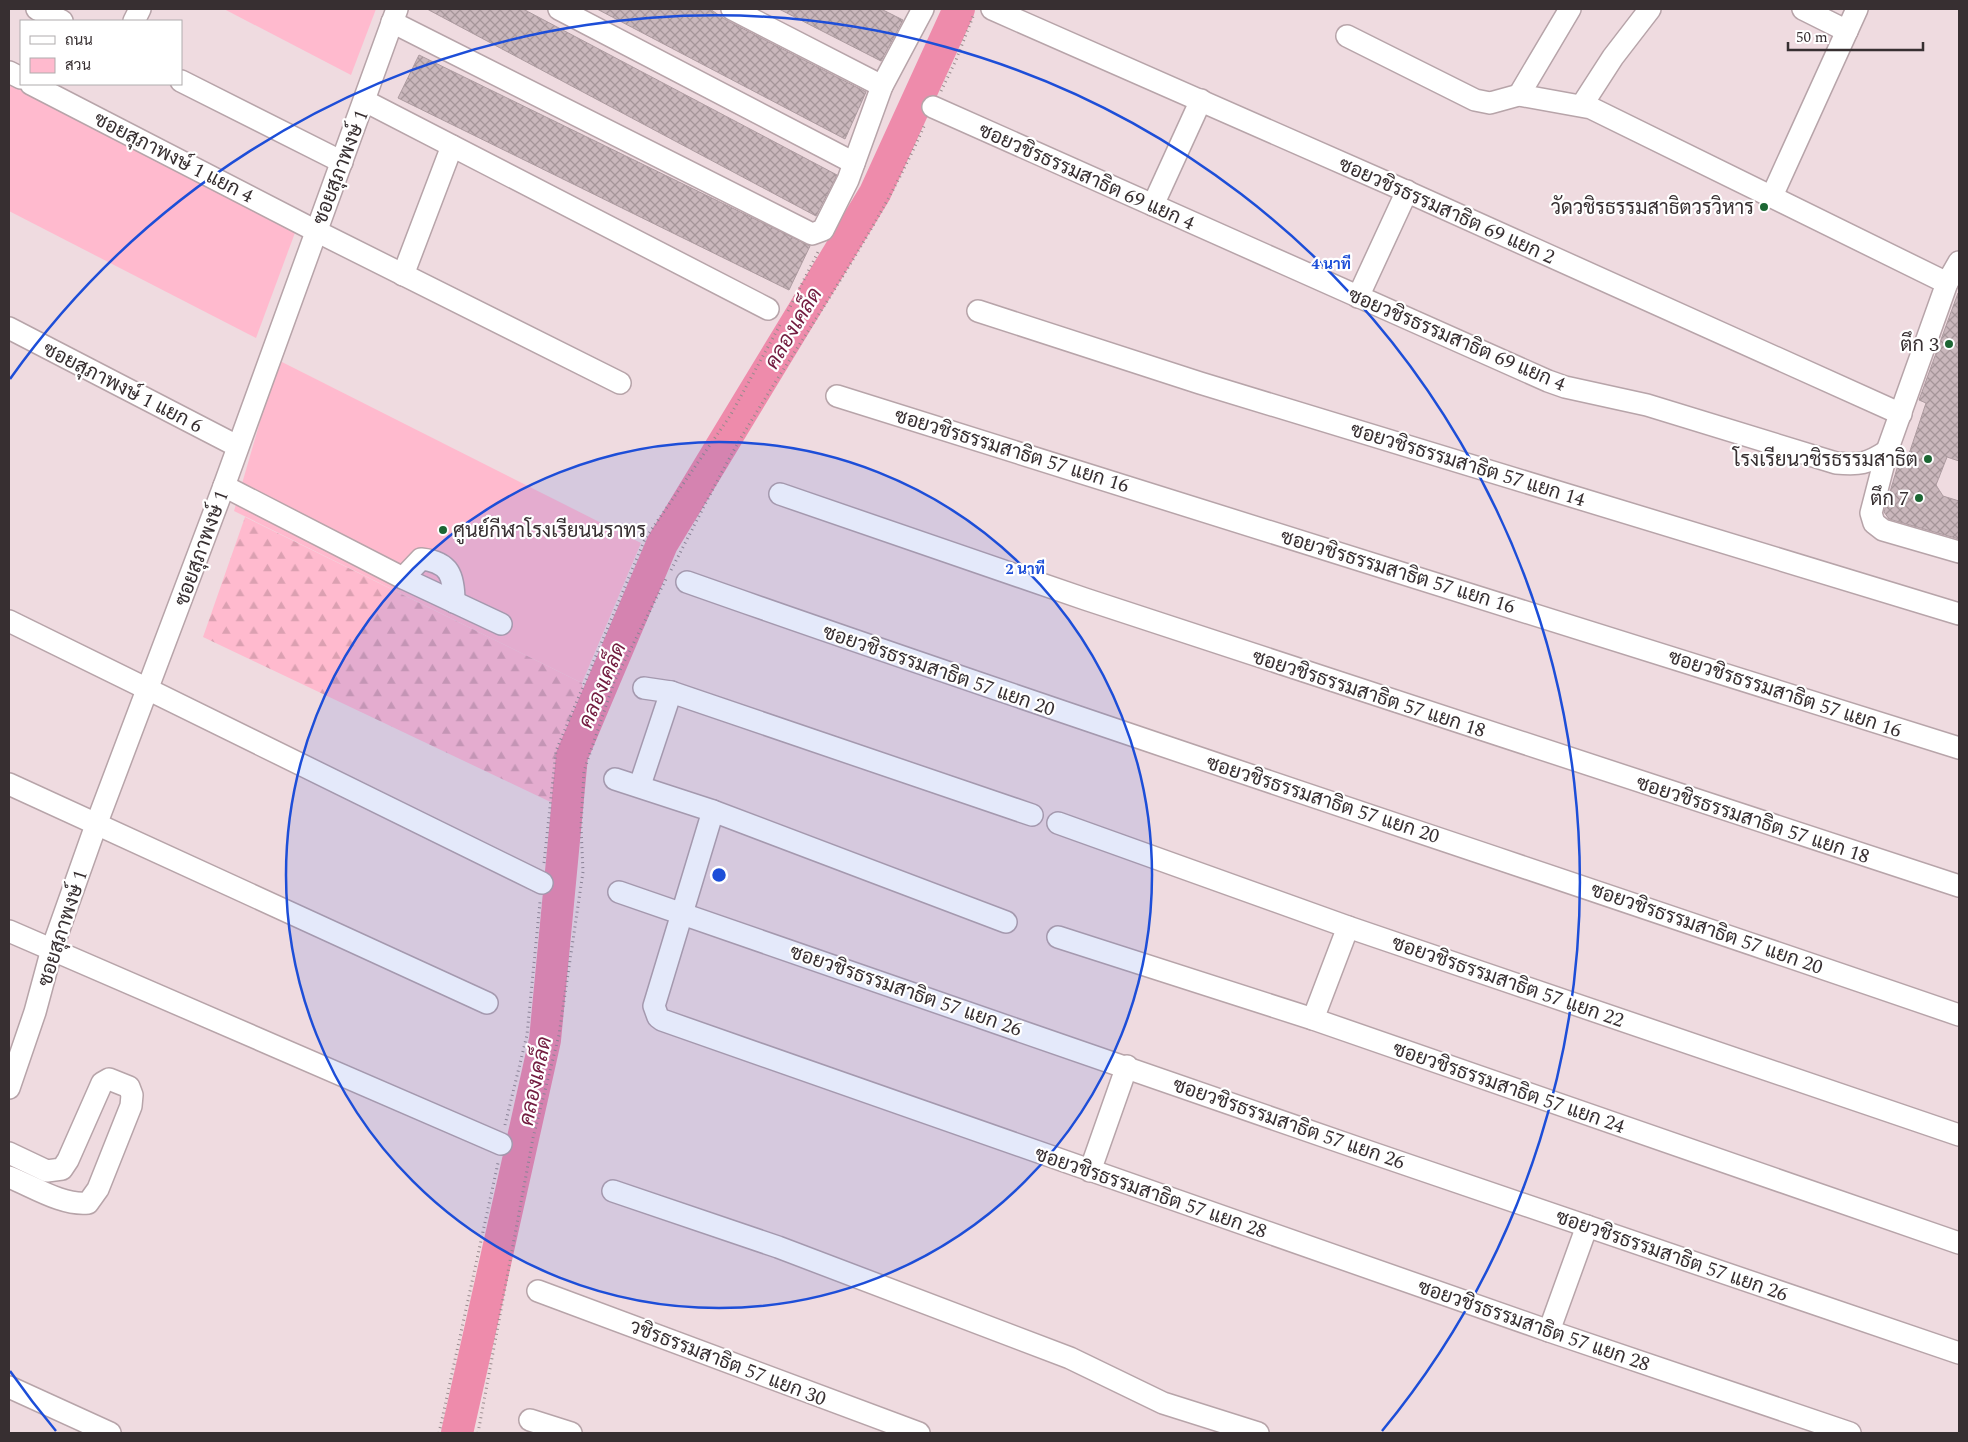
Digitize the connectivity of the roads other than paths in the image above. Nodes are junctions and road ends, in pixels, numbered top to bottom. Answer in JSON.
{"nodes":[{"id":1,"x":37,"y":9,"type":"edge"},
{"id":2,"x":559,"y":9,"type":"edge"},
{"id":3,"x":732,"y":9,"type":"edge"},
{"id":4,"x":992,"y":9,"type":"edge"},
{"id":5,"x":1570,"y":9,"type":"edge"},
{"id":6,"x":1650,"y":9,"type":"edge"},
{"id":7,"x":1803,"y":9,"type":"edge"},
{"id":8,"x":1857,"y":9,"type":"edge"},
{"id":9,"x":918,"y":10,"type":"edge"},
{"id":10,"x":395,"y":15,"type":"edge"},
{"id":11,"x":60,"y":20,"type":"edge"},
{"id":12,"x":1847,"y":31,"type":"junction"},
{"id":13,"x":1347,"y":36,"type":"dead end"},
{"id":14,"x":182,"y":82,"type":"edge"},
{"id":15,"x":34,"y":85,"type":"edge"},
{"id":16,"x":882,"y":86,"type":"junction"},
{"id":17,"x":1519,"y":94,"type":"junction"},
{"id":18,"x":1201,"y":100,"type":"junction"},
{"id":19,"x":365,"y":101,"type":"junction"},
{"id":20,"x":1582,"y":105,"type":"junction"},
{"id":21,"x":933,"y":107,"type":"dead end"},
{"id":22,"x":452,"y":146,"type":"junction"},
{"id":23,"x":342,"y":162,"type":"junction"},
{"id":24,"x":854,"y":162,"type":"junction"},
{"id":25,"x":1407,"y":192,"type":"junction"},
{"id":26,"x":1772,"y":196,"type":"junction"},
{"id":27,"x":1153,"y":205,"type":"junction"},
{"id":28,"x":316,"y":231,"type":"junction"},
{"id":29,"x":1955,"y":270,"type":"edge"},
{"id":30,"x":403,"y":275,"type":"junction"},
{"id":31,"x":1358,"y":297,"type":"junction"},
{"id":32,"x":768,"y":309,"type":"dead end"},
{"id":33,"x":978,"y":311,"type":"dead end"},
{"id":34,"x":9,"y":328,"type":"edge"},
{"id":35,"x":620,"y":383,"type":"dead end"},
{"id":36,"x":837,"y":396,"type":"dead end"},
{"id":37,"x":1901,"y":414,"type":"junction"},
{"id":38,"x":237,"y":446,"type":"junction"},
{"id":39,"x":1887,"y":451,"type":"junction"},
{"id":40,"x":224,"y":486,"type":"junction"},
{"id":41,"x":780,"y":494,"type":"dead end"},
{"id":42,"x":1959,"y":552,"type":"edge"},
{"id":43,"x":403,"y":578,"type":"junction"},
{"id":44,"x":687,"y":582,"type":"dead end"},
{"id":45,"x":454,"y":602,"type":"junction"},
{"id":46,"x":1959,"y":614,"type":"edge"},
{"id":47,"x":9,"y":621,"type":"edge"},
{"id":48,"x":501,"y":624,"type":"dead end"},
{"id":49,"x":644,"y":688,"type":"dead end"},
{"id":50,"x":147,"y":691,"type":"junction"},
{"id":51,"x":671,"y":692,"type":"junction"},
{"id":52,"x":1959,"y":748,"type":"edge"},
{"id":53,"x":616,"y":779,"type":"dead end"},
{"id":54,"x":9,"y":784,"type":"edge"},
{"id":55,"x":640,"y":786,"type":"junction"},
{"id":56,"x":713,"y":810,"type":"junction"},
{"id":57,"x":1032,"y":815,"type":"dead end"},
{"id":58,"x":1058,"y":823,"type":"dead end"},
{"id":59,"x":96,"y":826,"type":"junction"},
{"id":60,"x":542,"y":884,"type":"dead end"},
{"id":61,"x":1959,"y":886,"type":"edge"},
{"id":62,"x":619,"y":892,"type":"dead end"},
{"id":63,"x":682,"y":914,"type":"junction"},
{"id":64,"x":1006,"y":922,"type":"dead end"},
{"id":65,"x":1348,"y":927,"type":"junction"},
{"id":66,"x":9,"y":931,"type":"edge"},
{"id":67,"x":1058,"y":936,"type":"dead end"},
{"id":68,"x":52,"y":949,"type":"junction"},
{"id":69,"x":487,"y":1003,"type":"dead end"},
{"id":70,"x":1959,"y":1015,"type":"edge"},
{"id":71,"x":1313,"y":1019,"type":"junction"},
{"id":72,"x":1127,"y":1066,"type":"junction"},
{"id":73,"x":9,"y":1088,"type":"edge"},
{"id":74,"x":1959,"y":1135,"type":"edge"},
{"id":75,"x":501,"y":1144,"type":"dead end"},
{"id":76,"x":9,"y":1153,"type":"edge"},
{"id":77,"x":1090,"y":1171,"type":"junction"},
{"id":78,"x":9,"y":1177,"type":"edge"},
{"id":79,"x":613,"y":1191,"type":"dead end"},
{"id":80,"x":1587,"y":1226,"type":"junction"},
{"id":81,"x":1959,"y":1243,"type":"edge"},
{"id":82,"x":538,"y":1291,"type":"dead end"},
{"id":83,"x":1549,"y":1331,"type":"junction"},
{"id":84,"x":1959,"y":1353,"type":"edge"},
{"id":85,"x":9,"y":1387,"type":"edge"},
{"id":86,"x":530,"y":1420,"type":"dead end"},
{"id":87,"x":110,"y":1433,"type":"edge"},
{"id":88,"x":571,"y":1433,"type":"edge"},
{"id":89,"x":919,"y":1433,"type":"edge"},
{"id":90,"x":1258,"y":1433,"type":"edge"},
{"id":91,"x":1850,"y":1433,"type":"edge"}],
"edges":[{"from":1,"to":11,"type":"street"},
{"from":2,"to":24,"type":"street"},
{"from":3,"to":16,"type":"street"},
{"from":4,"to":18,"type":"street","name":"ซอยวชิรธรรมสาธิต 69 แยก 2"},
{"from":5,"to":17,"type":"street"},
{"from":6,"to":20,"type":"street"},
{"from":7,"to":12,"type":"street"},
{"from":8,"to":12,"type":"street"},
{"from":9,"to":16,"type":"street"},
{"from":10,"to":19,"type":"street","name":"ซอยสุภาพงษ์ 1"},
{"from":10,"to":24,"type":"street"},
{"from":12,"to":26,"type":"street"},
{"from":13,"to":17,"type":"street"},
{"from":14,"to":23,"type":"street"},
{"from":15,"to":28,"type":"street","name":"ซอยสุภาพงษ์ 1 แยก 4"},
{"from":16,"to":24,"type":"street"},
{"from":17,"to":20,"type":"street"},
{"from":18,"to":25,"type":"street","name":"ซอยวชิรธรรมสาธิต 69 แยก 2"},
{"from":18,"to":27,"type":"street"},
{"from":19,"to":22,"type":"street"},
{"from":19,"to":23,"type":"street","name":"ซอยสุภาพงษ์ 1"},
{"from":20,"to":26,"type":"street"},
{"from":21,"to":27,"type":"street","name":"ซอยวชิรธรรมสาธิต 69 แยก 4"},
{"from":22,"to":30,"type":"street"},
{"from":22,"to":32,"type":"street"},
{"from":23,"to":28,"type":"street","name":"ซอยสุภาพงษ์ 1"},
{"from":25,"to":31,"type":"street"},
{"from":25,"to":37,"type":"street","name":"ซอยวชิรธรรมสาธิต 69 แยก 2"},
{"from":26,"to":29,"type":"street"},
{"from":27,"to":31,"type":"street","name":"ซอยวชิรธรรมสาธิต 69 แยก 4"},
{"from":28,"to":30,"type":"street","name":"ซอยสุภาพงษ์ 1 แยก 4"},
{"from":28,"to":38,"type":"street","name":"ซอยสุภาพงษ์ 1"},
{"from":29,"to":37,"type":"street"},
{"from":30,"to":35,"type":"street","name":"ซอยสุภาพงษ์ 1 แยก 4"},
{"from":31,"to":39,"type":"street","name":"ซอยวชิรธรรมสาธิต 69 แยก 4"},
{"from":33,"to":46,"type":"street","name":"ซอยวชิรธรรมสาธิต 57 แยก 14"},
{"from":34,"to":38,"type":"street","name":"ซอยสุภาพงษ์ 1 แยก 6"},
{"from":36,"to":52,"type":"street","name":"ซอยวชิรธรรมสาธิต 57 แยก 16"},
{"from":37,"to":39,"type":"street"},
{"from":38,"to":40,"type":"street","name":"ซอยสุภาพงษ์ 1"},
{"from":39,"to":42,"type":"street"},
{"from":40,"to":43,"type":"street"},
{"from":40,"to":50,"type":"street","name":"ซอยสุภาพงษ์ 1"},
{"from":41,"to":61,"type":"street","name":"ซอยวชิรธรรมสาธิต 57 แยก 18"},
{"from":43,"to":45,"type":"street"},
{"from":43,"to":45,"type":"street"},
{"from":44,"to":70,"type":"street","name":"ซอยวชิรธรรมสาธิต 57 แยก 20"},
{"from":45,"to":48,"type":"street"},
{"from":47,"to":50,"type":"street"},
{"from":49,"to":51,"type":"street"},
{"from":50,"to":59,"type":"street","name":"ซอยสุภาพงษ์ 1"},
{"from":50,"to":60,"type":"street"},
{"from":51,"to":55,"type":"street"},
{"from":51,"to":57,"type":"street"},
{"from":53,"to":55,"type":"street"},
{"from":54,"to":59,"type":"street"},
{"from":55,"to":56,"type":"street"},
{"from":56,"to":63,"type":"street","name":"ซอยวชิรธรรมสาธิต 57 แยก 28"},
{"from":56,"to":64,"type":"street"},
{"from":58,"to":65,"type":"street","name":"ซอยวชิรธรรมสาธิต 57 แยก 22"},
{"from":59,"to":68,"type":"street","name":"ซอยสุภาพงษ์ 1"},
{"from":59,"to":69,"type":"street"},
{"from":62,"to":63,"type":"street","name":"ซอยวชิรธรรมสาธิต 57 แยก 26"},
{"from":63,"to":72,"type":"street","name":"ซอยวชิรธรรมสาธิต 57 แยก 26"},
{"from":63,"to":77,"type":"street","name":"ซอยวชิรธรรมสาธิต 57 แยก 28"},
{"from":65,"to":71,"type":"street"},
{"from":65,"to":74,"type":"street","name":"ซอยวชิรธรรมสาธิต 57 แยก 22"},
{"from":66,"to":68,"type":"street"},
{"from":67,"to":71,"type":"street","name":"ซอยวชิรธรรมสาธิต 57 แยก 24"},
{"from":68,"to":73,"type":"street","name":"ซอยสุภาพงษ์ 1"},
{"from":68,"to":75,"type":"street"},
{"from":71,"to":81,"type":"street","name":"ซอยวชิรธรรมสาธิต 57 แยก 24"},
{"from":72,"to":77,"type":"street"},
{"from":72,"to":80,"type":"street","name":"ซอยวชิรธรรมสาธิต 57 แยก 26"},
{"from":76,"to":78,"type":"street"},
{"from":77,"to":83,"type":"street","name":"ซอยวชิรธรรมสาธิต 57 แยก 28"},
{"from":79,"to":90,"type":"street"},
{"from":80,"to":83,"type":"street"},
{"from":80,"to":84,"type":"street","name":"ซอยวชิรธรรมสาธิต 57 แยก 26"},
{"from":82,"to":89,"type":"street","name":"วชิรธรรมสาธิต 57 แยก 30"},
{"from":83,"to":91,"type":"street","name":"ซอยวชิรธรรมสาธิต 57 แยก 28"},
{"from":85,"to":87,"type":"street"},
{"from":86,"to":88,"type":"street"}]}
